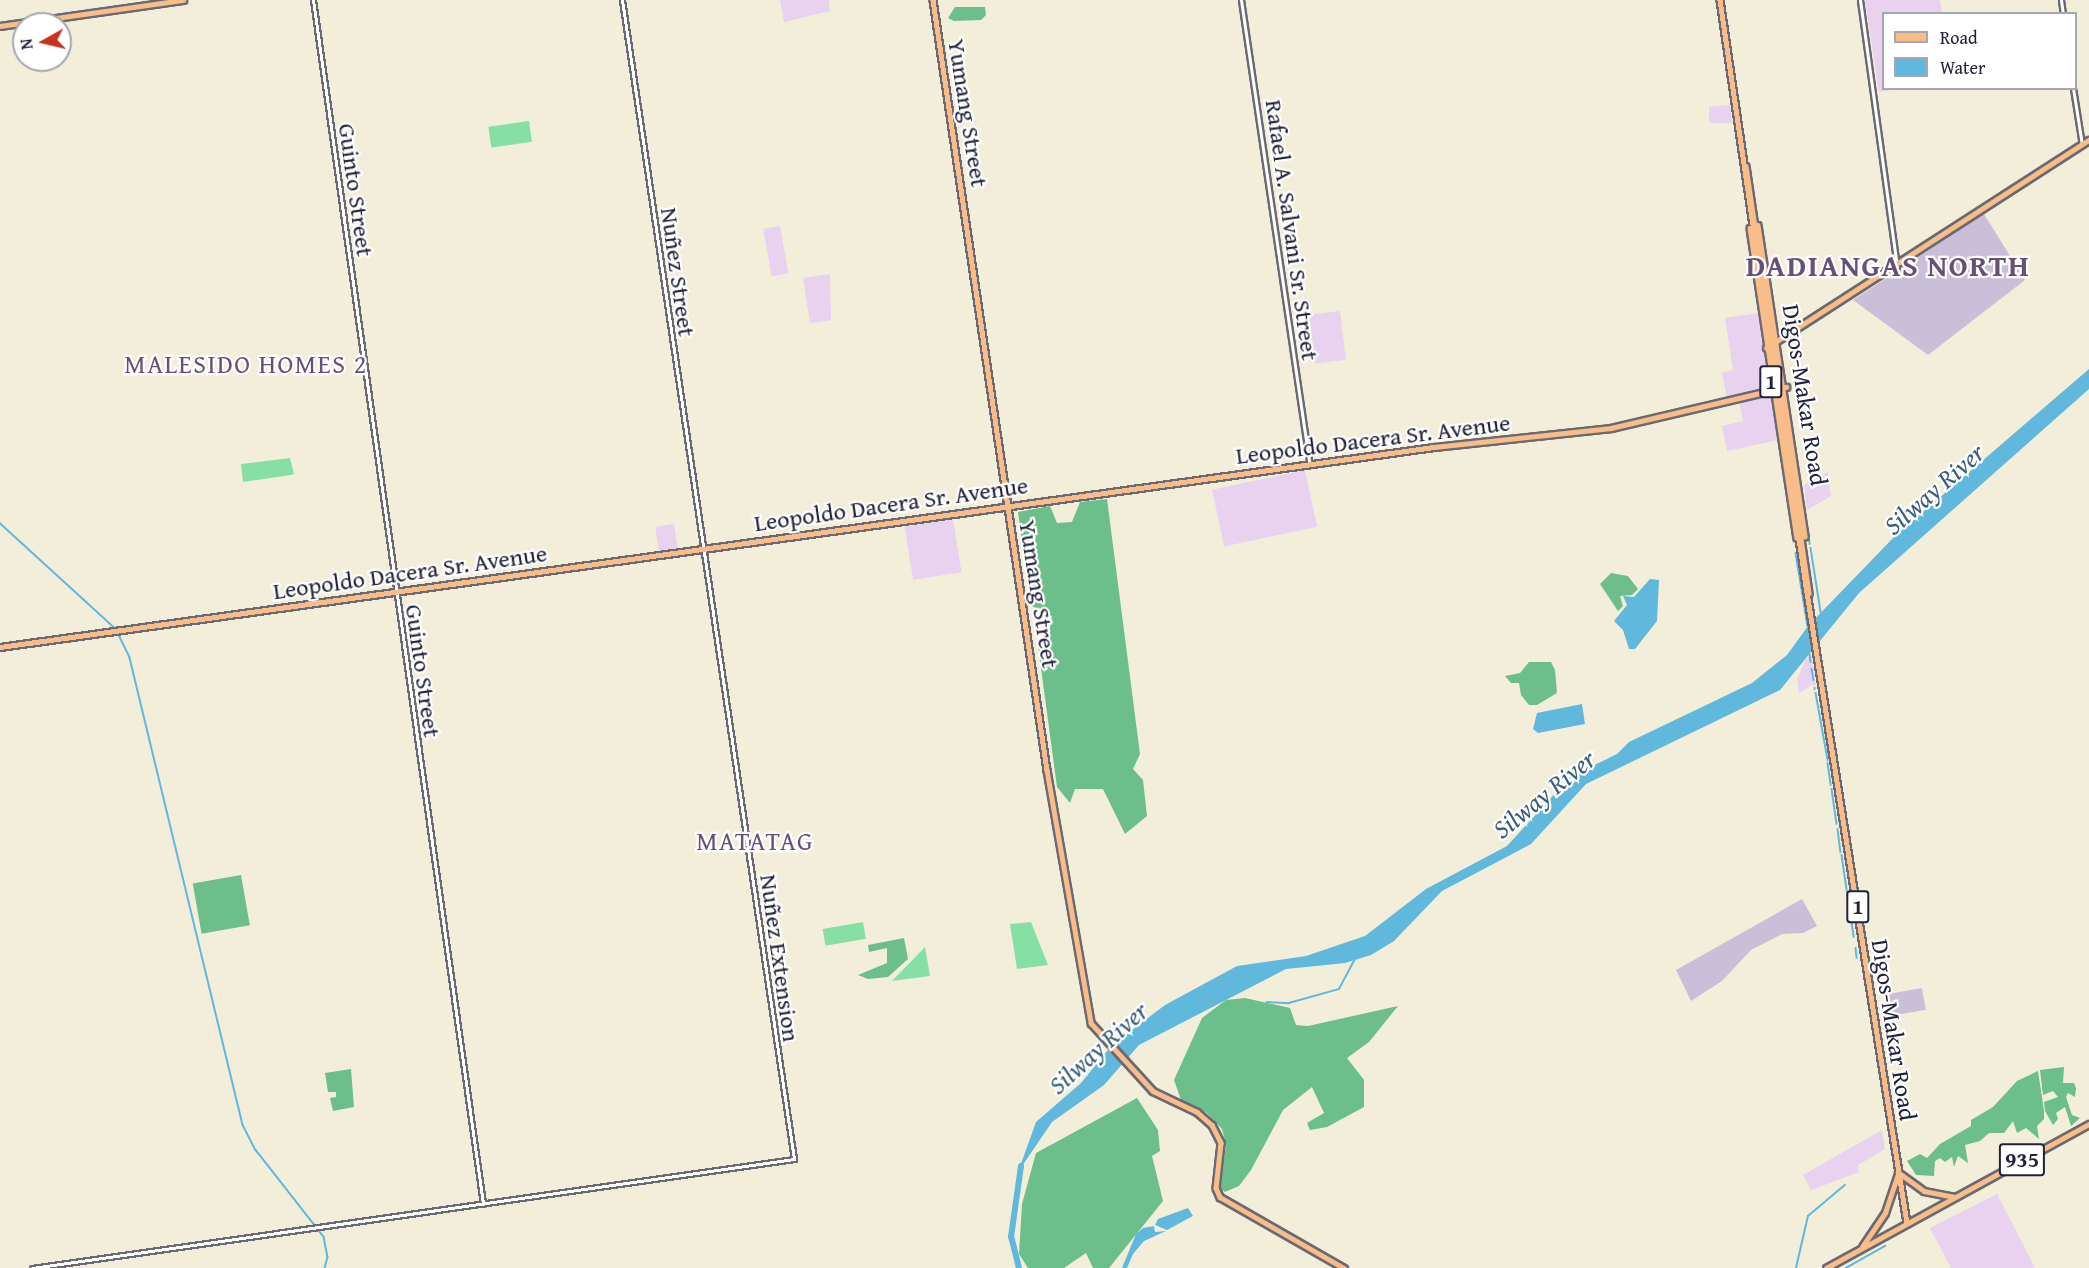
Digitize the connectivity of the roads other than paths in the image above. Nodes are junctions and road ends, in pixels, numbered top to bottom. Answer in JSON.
{"nodes":[{"id":1,"x":183,"y":0,"type":"edge"},
{"id":2,"x":313,"y":0,"type":"edge"},
{"id":3,"x":622,"y":0,"type":"edge"},
{"id":4,"x":933,"y":0,"type":"edge"},
{"id":5,"x":1241,"y":0,"type":"edge"},
{"id":6,"x":1720,"y":0,"type":"edge"},
{"id":7,"x":1860,"y":0,"type":"edge"},
{"id":8,"x":0,"y":26,"type":"edge"},
{"id":9,"x":2073,"y":90,"type":"edge"},
{"id":10,"x":2089,"y":140,"type":"edge"},
{"id":11,"x":2082,"y":145,"type":"junction"},
{"id":12,"x":1754,"y":220,"type":"junction"},
{"id":13,"x":1897,"y":266,"type":"junction"},
{"id":14,"x":1779,"y":340,"type":"junction"},
{"id":15,"x":1766,"y":348,"type":"junction"},
{"id":16,"x":1786,"y":387,"type":"junction"},
{"id":17,"x":1772,"y":390,"type":"junction"},
{"id":18,"x":1310,"y":465,"type":"junction"},
{"id":19,"x":1007,"y":505,"type":"junction"},
{"id":20,"x":1802,"y":541,"type":"junction"},
{"id":21,"x":703,"y":549,"type":"junction"},
{"id":22,"x":395,"y":593,"type":"junction"},
{"id":23,"x":0,"y":647,"type":"edge"},
{"id":24,"x":2089,"y":1124,"type":"edge"},
{"id":25,"x":1898,"y":1172,"type":"junction"},
{"id":26,"x":1956,"y":1197,"type":"junction"},
{"id":27,"x":483,"y":1204,"type":"junction"},
{"id":28,"x":1907,"y":1223,"type":"junction"},
{"id":29,"x":1860,"y":1249,"type":"junction"},
{"id":30,"x":32,"y":1268,"type":"edge"},
{"id":31,"x":1344,"y":1268,"type":"edge"},
{"id":32,"x":1826,"y":1268,"type":"edge"}],
"edges":[{"from":1,"to":8,"type":"main road"},
{"from":2,"to":22,"type":"street","name":"Guinto Street"},
{"from":3,"to":21,"type":"street","name":"Nuñez Street"},
{"from":4,"to":19,"type":"main road","name":"Yumang Street"},
{"from":5,"to":18,"type":"street","name":"Rafael A. Salvani Sr. Street"},
{"from":6,"to":12,"type":"main road","name":"Digos-Makar Road","number":"1"},
{"from":7,"to":13,"type":"street"},
{"from":9,"to":11,"type":"street"},
{"from":10,"to":11,"type":"main road"},
{"from":11,"to":13,"type":"main road"},
{"from":12,"to":14,"type":"main road","name":"Digos-Makar Road","number":"1"},
{"from":12,"to":15,"type":"main road","name":"Digos-Makar Road","number":"1"},
{"from":12,"to":20,"type":"main road","name":"Digos-Makar Road","number":"1"},
{"from":13,"to":14,"type":"main road"},
{"from":14,"to":15,"type":"main road"},
{"from":14,"to":16,"type":"main road","name":"Digos-Makar Road","number":"1"},
{"from":15,"to":17,"type":"main road","name":"Digos-Makar Road","number":"1"},
{"from":16,"to":17,"type":"main road","name":"Leopoldo Dacera Sr. Avenue"},
{"from":16,"to":20,"type":"main road","name":"Digos-Makar Road","number":"1"},
{"from":17,"to":18,"type":"main road","name":"Leopoldo Dacera Sr. Avenue"},
{"from":17,"to":20,"type":"main road","name":"Digos-Makar Road","number":"1"},
{"from":18,"to":19,"type":"main road","name":"Leopoldo Dacera Sr. Avenue"},
{"from":19,"to":21,"type":"main road","name":"Leopoldo Dacera Sr. Avenue"},
{"from":19,"to":31,"type":"main road","name":"Yumang Street"},
{"from":20,"to":25,"type":"main road","name":"Digos-Makar Road","number":"1"},
{"from":21,"to":22,"type":"main road","name":"Leopoldo Dacera Sr. Avenue"},
{"from":21,"to":27,"type":"street","name":"Nuñez Extension"},
{"from":22,"to":23,"type":"main road","name":"Leopoldo Dacera Sr. Avenue"},
{"from":22,"to":27,"type":"street","name":"Guinto Street"},
{"from":24,"to":26,"type":"main road","number":"935"},
{"from":25,"to":26,"type":"main road"},
{"from":25,"to":28,"type":"main road","name":"Digos-Makar Road","number":"1"},
{"from":25,"to":29,"type":"main road"},
{"from":26,"to":28,"type":"main road","number":"935"},
{"from":27,"to":30,"type":"street"},
{"from":28,"to":29,"type":"main road"},
{"from":29,"to":32,"type":"main road"}]}
